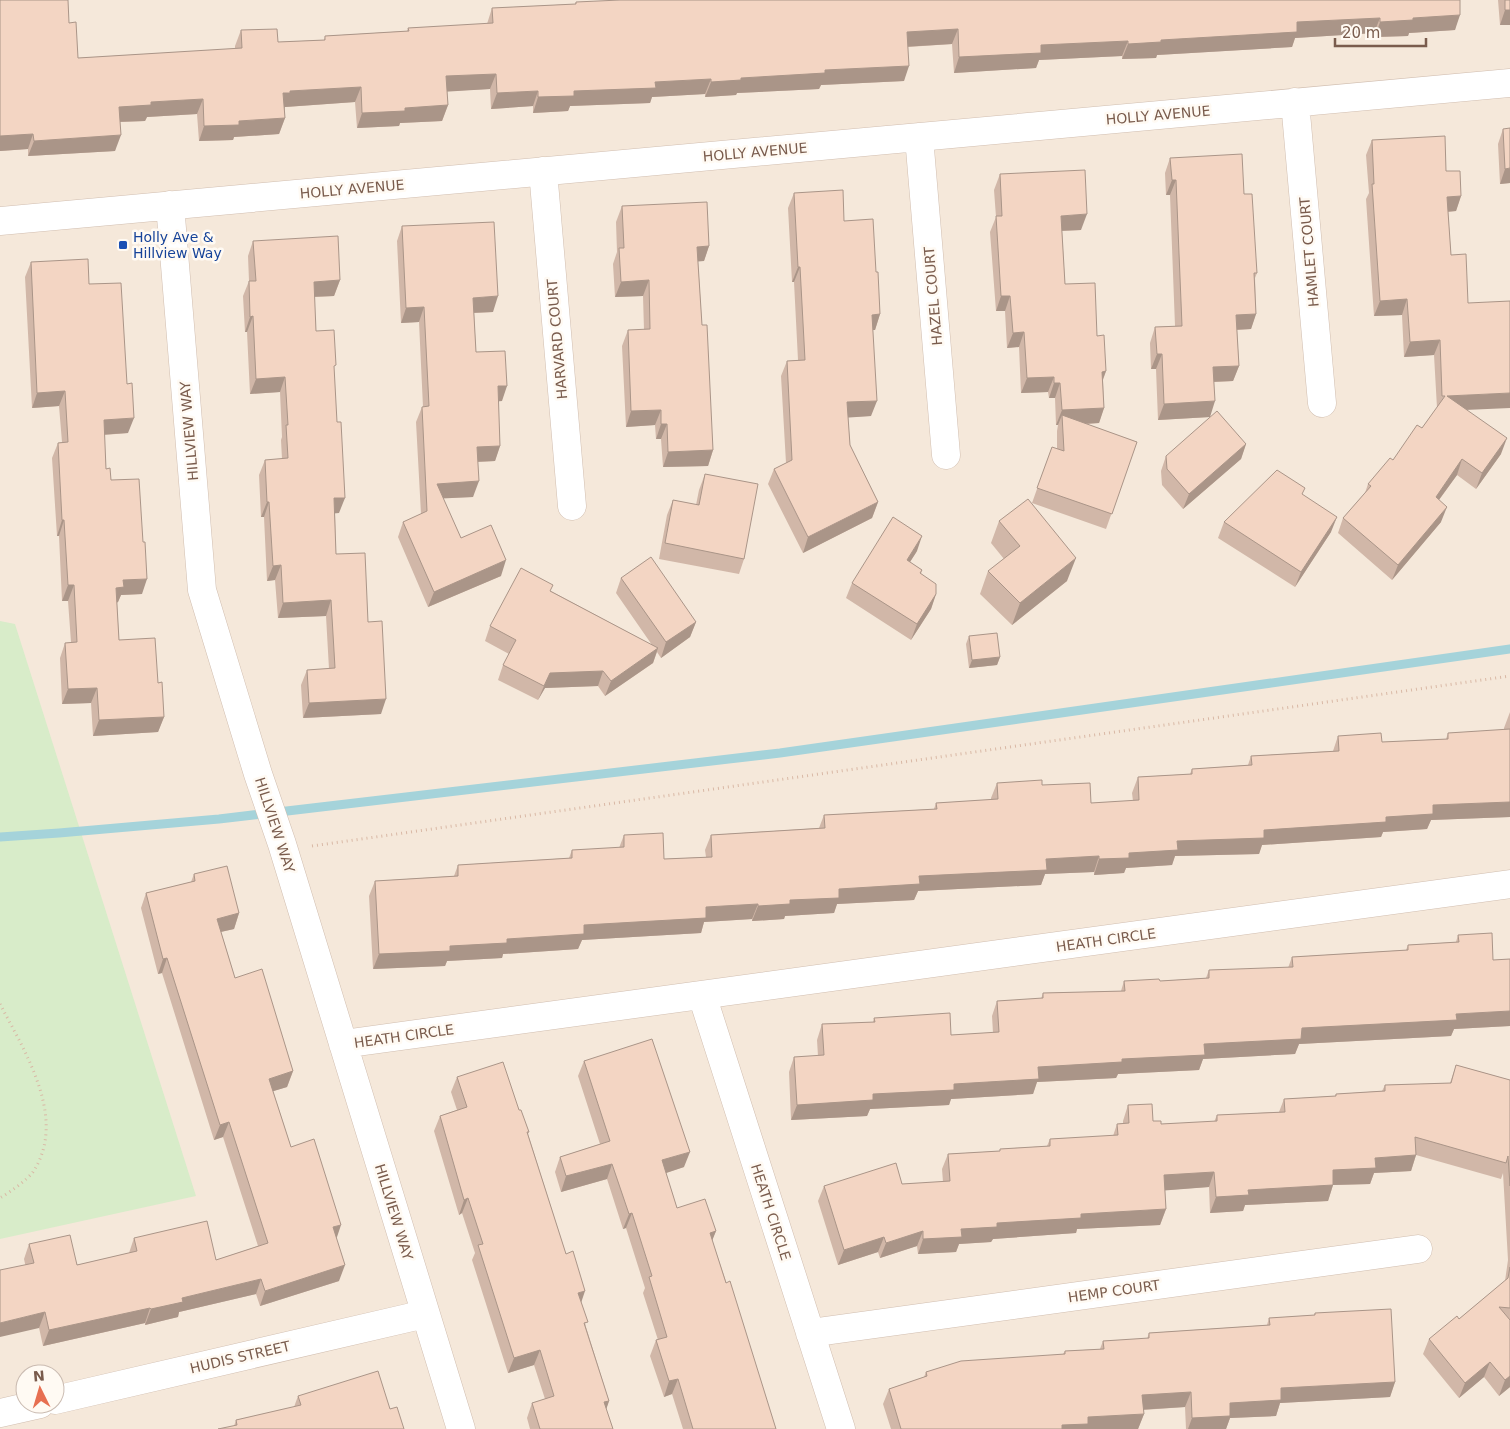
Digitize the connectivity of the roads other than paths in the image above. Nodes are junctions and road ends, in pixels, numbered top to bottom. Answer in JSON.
{"nodes":[{"id":1,"x":1510,"y":83,"type":"edge"},
{"id":2,"x":1295,"y":102,"type":"junction"},
{"id":3,"x":919,"y":137,"type":"junction"},
{"id":4,"x":543,"y":171,"type":"junction"},
{"id":5,"x":170,"y":205,"type":"junction"},
{"id":6,"x":0,"y":221,"type":"edge"},
{"id":7,"x":1322,"y":403,"type":"dead end"},
{"id":8,"x":946,"y":455,"type":"dead end"},
{"id":9,"x":572,"y":506,"type":"dead end"},
{"id":10,"x":1510,"y":884,"type":"edge"},
{"id":11,"x":702,"y":995,"type":"junction"},
{"id":12,"x":343,"y":1044,"type":"junction"},
{"id":13,"x":1418,"y":1249,"type":"dead end"},
{"id":14,"x":425,"y":1314,"type":"junction"},
{"id":15,"x":810,"y":1333,"type":"junction"},
{"id":16,"x":65,"y":1398,"type":"edge"},
{"id":17,"x":15,"y":1410,"type":"edge"},
{"id":18,"x":0,"y":1413,"type":"edge"},
{"id":19,"x":461,"y":1429,"type":"edge"},
{"id":20,"x":841,"y":1429,"type":"edge"}],
"edges":[{"from":1,"to":2,"type":"street","name":"HOLLY AVENUE"},
{"from":2,"to":3,"type":"street","name":"HOLLY AVENUE"},
{"from":2,"to":7,"type":"street","name":"HAMLET COURT"},
{"from":3,"to":4,"type":"street","name":"HOLLY AVENUE"},
{"from":3,"to":8,"type":"street","name":"HAZEL COURT"},
{"from":4,"to":5,"type":"street","name":"HOLLY AVENUE"},
{"from":4,"to":9,"type":"street","name":"HARVARD COURT"},
{"from":5,"to":6,"type":"street","name":"HOLLY AVENUE"},
{"from":5,"to":12,"type":"street","name":"HILLVIEW WAY"},
{"from":10,"to":11,"type":"street","name":"HEATH CIRCLE"},
{"from":11,"to":12,"type":"street","name":"HEATH CIRCLE"},
{"from":11,"to":15,"type":"street","name":"HEATH CIRCLE"},
{"from":12,"to":14,"type":"street","name":"HILLVIEW WAY"},
{"from":13,"to":15,"type":"street","name":"HEMP COURT"},
{"from":14,"to":16,"type":"street","name":"HUDIS STREET"},
{"from":14,"to":19,"type":"street","name":"HILLVIEW WAY"},
{"from":15,"to":20,"type":"street","name":"HEATH CIRCLE"},
{"from":17,"to":18,"type":"street"}]}
